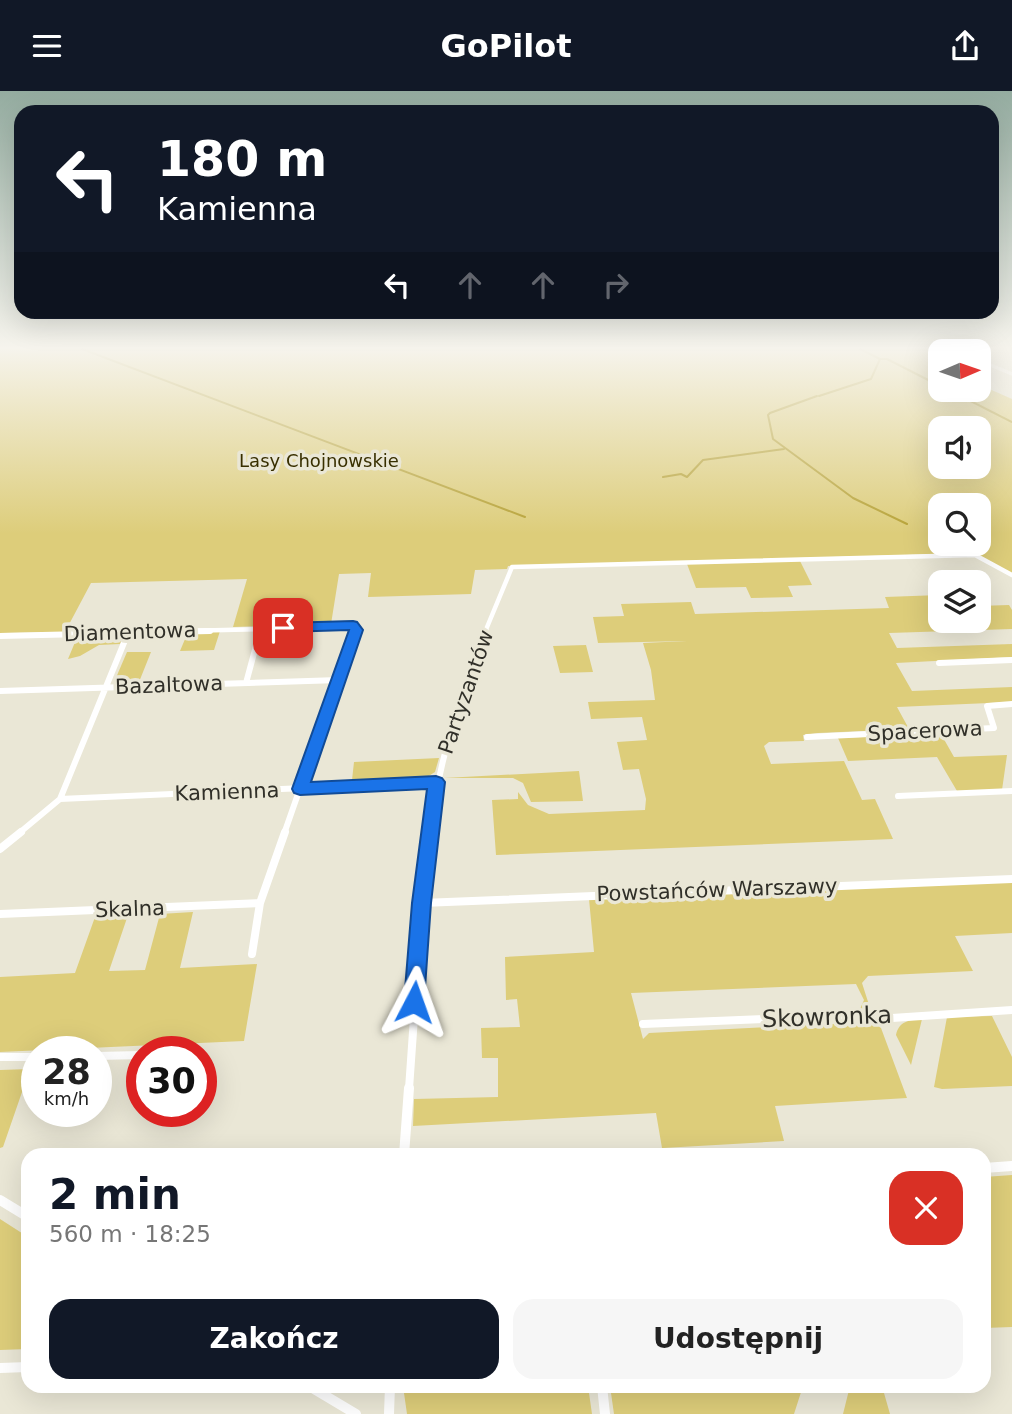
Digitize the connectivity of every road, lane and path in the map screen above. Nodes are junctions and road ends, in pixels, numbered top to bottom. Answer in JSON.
{"nodes":[{"id":1,"x":1012,"y":575,"type":"edge"},
{"id":2,"x":260,"y":629,"type":"junction"},
{"id":3,"x":128,"y":632,"type":"junction"},
{"id":4,"x":0,"y":636,"type":"edge"},
{"id":5,"x":1012,"y":660,"type":"edge"},
{"id":6,"x":939,"y":663,"type":"dead end"},
{"id":7,"x":339,"y":680,"type":"junction"},
{"id":8,"x":246,"y":683,"type":"junction"},
{"id":9,"x":106,"y":688,"type":"junction"},
{"id":10,"x":0,"y":691,"type":"edge"},
{"id":11,"x":1012,"y":704,"type":"edge"},
{"id":12,"x":807,"y":737,"type":"dead end"},
{"id":13,"x":436,"y":782,"type":"junction"},
{"id":14,"x":300,"y":789,"type":"junction"},
{"id":15,"x":1012,"y":791,"type":"edge"},
{"id":16,"x":898,"y":796,"type":"dead end"},
{"id":17,"x":60,"y":799,"type":"junction"},
{"id":18,"x":0,"y":849,"type":"edge"},
{"id":19,"x":1012,"y":879,"type":"edge"},
{"id":20,"x":260,"y":903,"type":"junction"},
{"id":21,"x":422,"y":903,"type":"junction"},
{"id":22,"x":0,"y":914,"type":"edge"},
{"id":23,"x":252,"y":954,"type":"dead end"},
{"id":24,"x":1012,"y":1010,"type":"edge"},
{"id":25,"x":643,"y":1024,"type":"dead end"},
{"id":26,"x":21,"y":1057,"type":"edge"},
{"id":27,"x":0,"y":1058,"type":"edge"},
{"id":28,"x":404,"y":1148,"type":"edge"},
{"id":29,"x":1012,"y":1166,"type":"edge"},
{"id":30,"x":991,"y":1168,"type":"edge"},
{"id":31,"x":0,"y":1200,"type":"edge"},
{"id":32,"x":21,"y":1213,"type":"edge"},
{"id":33,"x":21,"y":1368,"type":"edge"},
{"id":34,"x":0,"y":1369,"type":"edge"},
{"id":35,"x":321,"y":1393,"type":"edge"},
{"id":36,"x":390,"y":1393,"type":"edge"},
{"id":37,"x":603,"y":1393,"type":"edge"},
{"id":38,"x":356,"y":1414,"type":"edge"},
{"id":39,"x":389,"y":1414,"type":"edge"},
{"id":40,"x":605,"y":1414,"type":"edge"}],
"edges":[{"from":1,"to":13,"type":"street","name":"Partyzantów"},
{"from":2,"to":3,"type":"street","name":"Diamentowa"},
{"from":2,"to":7,"type":"street","name":"Diamentowa"},
{"from":2,"to":8,"type":"street"},
{"from":3,"to":4,"type":"street","name":"Diamentowa"},
{"from":3,"to":9,"type":"street"},
{"from":5,"to":6,"type":"street"},
{"from":7,"to":8,"type":"street","name":"Bazaltowa"},
{"from":7,"to":14,"type":"street"},
{"from":8,"to":9,"type":"street","name":"Bazaltowa"},
{"from":9,"to":10,"type":"street","name":"Bazaltowa"},
{"from":9,"to":17,"type":"street"},
{"from":11,"to":12,"type":"street","name":"Spacerowa"},
{"from":13,"to":14,"type":"street","name":"Kamienna"},
{"from":13,"to":21,"type":"street","name":"Partyzantów"},
{"from":14,"to":17,"type":"street","name":"Kamienna"},
{"from":14,"to":20,"type":"street"},
{"from":15,"to":16,"type":"street"},
{"from":17,"to":18,"type":"street"},
{"from":19,"to":21,"type":"street","name":"Powstańców Warszawy"},
{"from":20,"to":22,"type":"street","name":"Skalna"},
{"from":20,"to":23,"type":"street"},
{"from":21,"to":28,"type":"street","name":"Partyzantów"},
{"from":24,"to":25,"type":"street","name":"Skowronka"},
{"from":26,"to":27,"type":"street"},
{"from":29,"to":30,"type":"street"},
{"from":31,"to":32,"type":"street"},
{"from":33,"to":34,"type":"street"},
{"from":35,"to":38,"type":"street"},
{"from":36,"to":39,"type":"street"},
{"from":37,"to":40,"type":"street"}]}
